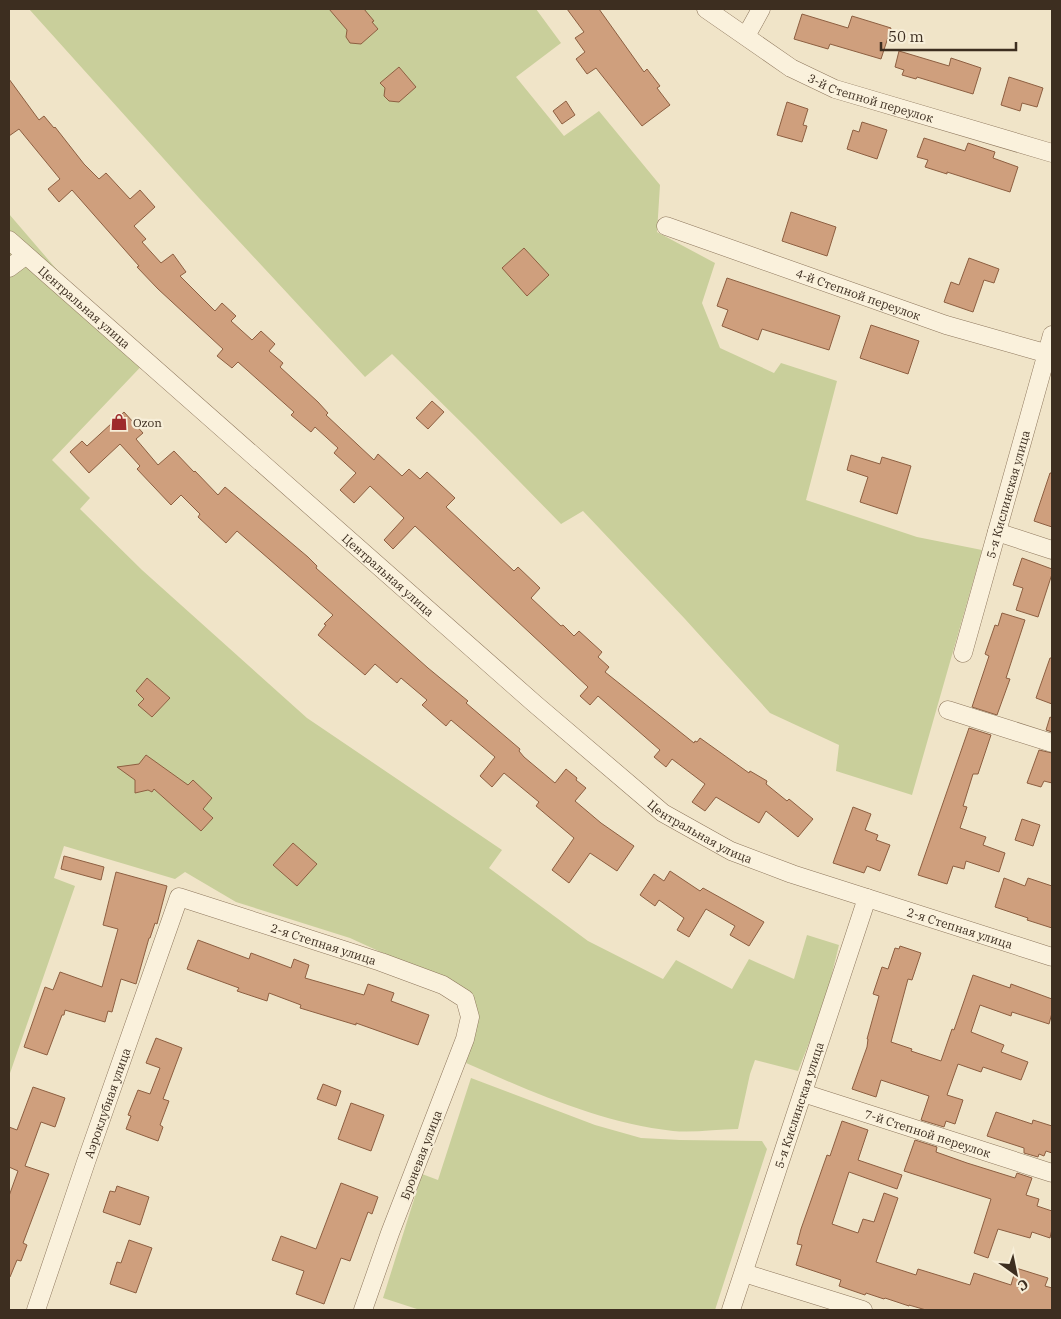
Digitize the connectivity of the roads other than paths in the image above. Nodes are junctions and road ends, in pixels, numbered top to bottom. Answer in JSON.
{"nodes":[{"id":1,"x":706,"y":9,"type":"edge"},
{"id":2,"x":761,"y":9,"type":"edge"},
{"id":3,"x":746,"y":36,"type":"junction"},
{"id":4,"x":1052,"y":153,"type":"edge"},
{"id":5,"x":666,"y":226,"type":"dead end"},
{"id":6,"x":9,"y":240,"type":"edge"},
{"id":7,"x":26,"y":256,"type":"junction"},
{"id":8,"x":9,"y":268,"type":"edge"},
{"id":9,"x":1052,"y":335,"type":"edge"},
{"id":10,"x":1050,"y":354,"type":"edge"},
{"id":11,"x":998,"y":532,"type":"junction"},
{"id":12,"x":1052,"y":550,"type":"edge"},
{"id":13,"x":963,"y":653,"type":"dead end"},
{"id":14,"x":948,"y":710,"type":"dead end"},
{"id":15,"x":1052,"y":743,"type":"edge"},
{"id":16,"x":179,"y":897,"type":"joint"},
{"id":17,"x":867,"y":898,"type":"junction"},
{"id":18,"x":1052,"y":957,"type":"edge"},
{"id":19,"x":465,"y":998,"type":"joint"},
{"id":20,"x":802,"y":1093,"type":"junction"},
{"id":21,"x":1052,"y":1173,"type":"edge"},
{"id":22,"x":744,"y":1273,"type":"junction"},
{"id":23,"x":36,"y":1310,"type":"edge"},
{"id":24,"x":363,"y":1310,"type":"edge"},
{"id":25,"x":731,"y":1310,"type":"edge"},
{"id":26,"x":863,"y":1310,"type":"edge"}],
"edges":[{"from":1,"to":3,"type":"street","name":"3-й Степной переулок"},
{"from":2,"to":3,"type":"street"},
{"from":3,"to":4,"type":"street","name":"3-й Степной переулок"},
{"from":5,"to":10,"type":"street","name":"4-й Степной переулок"},
{"from":6,"to":7,"type":"street","name":"Центральная улица"},
{"from":7,"to":8,"type":"street"},
{"from":7,"to":17,"type":"street","name":"Центральная улица"},
{"from":9,"to":10,"type":"street","name":"5-я Кислинская улица"},
{"from":10,"to":11,"type":"street","name":"5-я Кислинская улица"},
{"from":11,"to":12,"type":"street"},
{"from":11,"to":13,"type":"street","name":"5-я Кислинская улица"},
{"from":14,"to":15,"type":"street"},
{"from":16,"to":19,"type":"street","name":"2-я Степная улица"},
{"from":16,"to":23,"type":"street","name":"Аэроклубная улица"},
{"from":17,"to":18,"type":"street","name":"2-я Степная улица"},
{"from":17,"to":20,"type":"street","name":"5-я Кислинская улица"},
{"from":19,"to":24,"type":"street","name":"Броневая улица"},
{"from":20,"to":21,"type":"street","name":"7-й Степной переулок"},
{"from":20,"to":22,"type":"street","name":"5-я Кислинская улица"},
{"from":22,"to":25,"type":"street","name":"5-я Кислинская улица"},
{"from":22,"to":26,"type":"street"}]}
